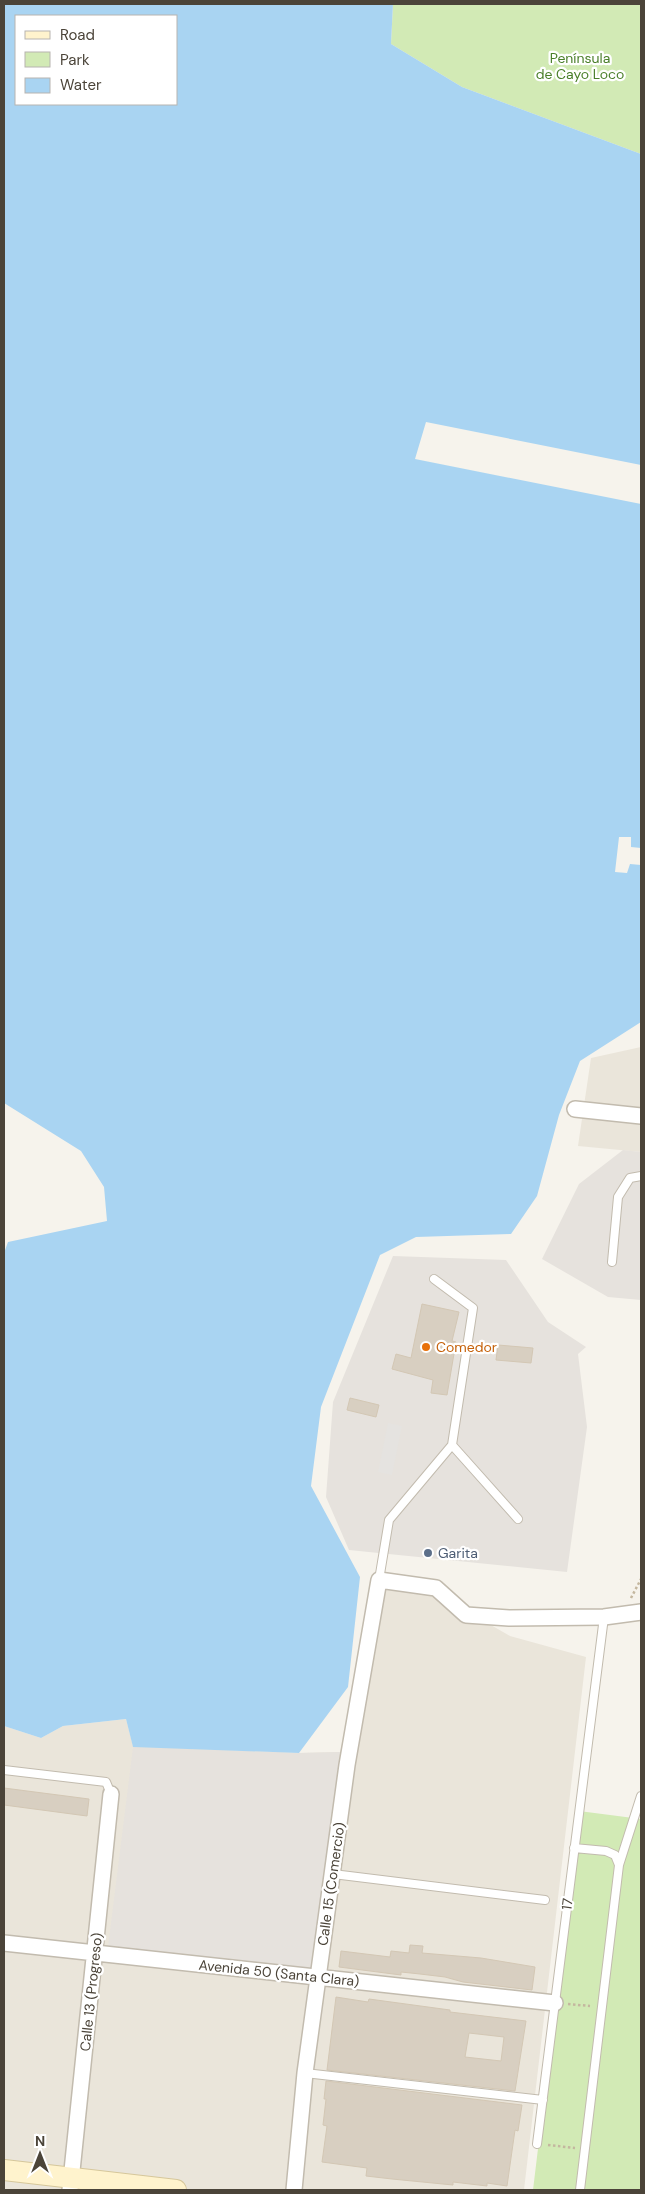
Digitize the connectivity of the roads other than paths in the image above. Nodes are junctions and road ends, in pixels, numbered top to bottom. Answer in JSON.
{"nodes":[{"id":1,"x":575,"y":1109,"type":"dead end"},
{"id":2,"x":641,"y":1116,"type":"edge"},
{"id":3,"x":641,"y":1176,"type":"edge"},
{"id":4,"x":612,"y":1262,"type":"dead end"},
{"id":5,"x":434,"y":1279,"type":"dead end"},
{"id":6,"x":452,"y":1445,"type":"junction"},
{"id":7,"x":518,"y":1520,"type":"dead end"},
{"id":8,"x":379,"y":1580,"type":"junction"},
{"id":9,"x":641,"y":1612,"type":"edge"},
{"id":10,"x":604,"y":1617,"type":"junction"},
{"id":11,"x":4,"y":1770,"type":"edge"},
{"id":12,"x":111,"y":1794,"type":"joint"},
{"id":13,"x":641,"y":1796,"type":"edge"},
{"id":14,"x":574,"y":1848,"type":"junction"},
{"id":15,"x":618,"y":1865,"type":"junction"},
{"id":16,"x":333,"y":1874,"type":"junction"},
{"id":17,"x":545,"y":1900,"type":"dead end"},
{"id":18,"x":4,"y":1943,"type":"edge"},
{"id":19,"x":96,"y":1953,"type":"junction"},
{"id":20,"x":319,"y":1977,"type":"junction"},
{"id":21,"x":555,"y":2003,"type":"junction"},
{"id":22,"x":305,"y":2073,"type":"junction"},
{"id":23,"x":543,"y":2100,"type":"junction"},
{"id":24,"x":537,"y":2144,"type":"road end"},
{"id":25,"x":4,"y":2170,"type":"edge"},
{"id":26,"x":71,"y":2184,"type":"edge"},
{"id":27,"x":176,"y":2190,"type":"edge"},
{"id":28,"x":294,"y":2190,"type":"edge"},
{"id":29,"x":580,"y":2190,"type":"edge"}],
"edges":[{"from":1,"to":2,"type":"street"},
{"from":3,"to":4,"type":"lane"},
{"from":5,"to":6,"type":"lane"},
{"from":6,"to":7,"type":"lane"},
{"from":6,"to":8,"type":"lane"},
{"from":8,"to":10,"type":"street"},
{"from":8,"to":16,"type":"street","name":"Calle 15 (Comercio)"},
{"from":9,"to":10,"type":"street"},
{"from":10,"to":14,"type":"lane","name":"17"},
{"from":11,"to":12,"type":"lane"},
{"from":12,"to":19,"type":"street","name":"Calle 13 (Progreso)"},
{"from":13,"to":15,"type":"lane"},
{"from":14,"to":15,"type":"lane"},
{"from":14,"to":21,"type":"lane","name":"17"},
{"from":15,"to":29,"type":"lane"},
{"from":16,"to":17,"type":"lane"},
{"from":16,"to":20,"type":"street","name":"Calle 15 (Comercio)"},
{"from":18,"to":19,"type":"street","name":"Avenida 50 (Santa Clara)"},
{"from":19,"to":20,"type":"street","name":"Avenida 50 (Santa Clara)"},
{"from":19,"to":26,"type":"street","name":"Calle 13 (Progreso)"},
{"from":20,"to":21,"type":"street","name":"Avenida 50 (Santa Clara)"},
{"from":20,"to":22,"type":"street","name":"Calle 15 (Comercio)"},
{"from":21,"to":23,"type":"lane","name":"17"},
{"from":22,"to":23,"type":"lane"},
{"from":22,"to":28,"type":"street","name":"Calle 15 (Comercio)"},
{"from":23,"to":24,"type":"lane","name":"17"},
{"from":25,"to":26,"type":"street"},
{"from":26,"to":27,"type":"street"}]}
